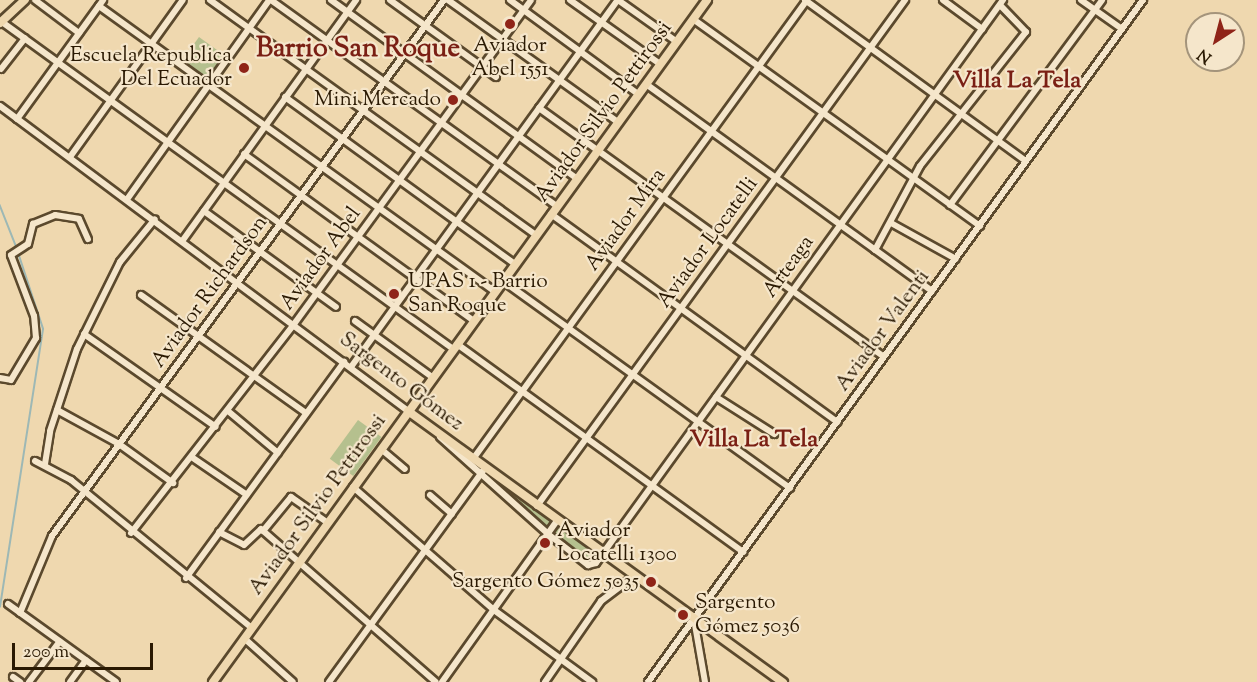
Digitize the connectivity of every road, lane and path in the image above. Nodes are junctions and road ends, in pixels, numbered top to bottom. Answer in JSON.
{"nodes":[{"id":1,"x":25,"y":0,"type":"edge"},
{"id":2,"x":35,"y":0,"type":"edge"},
{"id":3,"x":183,"y":0,"type":"edge"},
{"id":4,"x":210,"y":0,"type":"edge"},
{"id":5,"x":270,"y":0,"type":"edge"},
{"id":6,"x":332,"y":0,"type":"edge"},
{"id":7,"x":356,"y":0,"type":"edge"},
{"id":8,"x":390,"y":0,"type":"edge"},
{"id":9,"x":446,"y":0,"type":"edge"},
{"id":10,"x":510,"y":0,"type":"edge"},
{"id":11,"x":531,"y":0,"type":"edge"},
{"id":12,"x":570,"y":0,"type":"edge"},
{"id":13,"x":618,"y":0,"type":"edge"},
{"id":14,"x":707,"y":0,"type":"edge"},
{"id":15,"x":806,"y":0,"type":"edge"},
{"id":16,"x":905,"y":0,"type":"edge"},
{"id":17,"x":943,"y":0,"type":"edge"},
{"id":18,"x":1081,"y":0,"type":"edge"},
{"id":19,"x":1102,"y":0,"type":"edge"},
{"id":20,"x":1143,"y":0,"type":"edge"},
{"id":21,"x":101,"y":2,"type":"edge"},
{"id":22,"x":1001,"y":3,"type":"edge"},
{"id":23,"x":524,"y":10,"type":"junction"},
{"id":24,"x":1095,"y":10,"type":"junction"},
{"id":25,"x":347,"y":11,"type":"junction"},
{"id":26,"x":693,"y":19,"type":"junction"},
{"id":27,"x":601,"y":22,"type":"junction"},
{"id":28,"x":1,"y":23,"type":"edge"},
{"id":29,"x":425,"y":25,"type":"junction"},
{"id":30,"x":249,"y":27,"type":"junction"},
{"id":31,"x":982,"y":29,"type":"junction"},
{"id":32,"x":1122,"y":29,"type":"junction"},
{"id":33,"x":79,"y":33,"type":"junction"},
{"id":34,"x":25,"y":38,"type":"junction"},
{"id":35,"x":503,"y":38,"type":"junction"},
{"id":36,"x":326,"y":40,"type":"junction"},
{"id":37,"x":677,"y":42,"type":"junction"},
{"id":38,"x":151,"y":44,"type":"junction"},
{"id":39,"x":871,"y":47,"type":"junction"},
{"id":40,"x":581,"y":51,"type":"junction"},
{"id":41,"x":405,"y":53,"type":"junction"},
{"id":42,"x":58,"y":63,"type":"junction"},
{"id":43,"x":660,"y":64,"type":"junction"},
{"id":44,"x":758,"y":66,"type":"junction"},
{"id":45,"x":482,"y":67,"type":"junction"},
{"id":46,"x":306,"y":68,"type":"junction"},
{"id":47,"x":1,"y":69,"type":"edge"},
{"id":48,"x":496,"y":77,"type":"dead end"},
{"id":49,"x":560,"y":80,"type":"junction"},
{"id":50,"x":384,"y":82,"type":"junction"},
{"id":51,"x":208,"y":84,"type":"junction"},
{"id":52,"x":646,"y":84,"type":"junction"},
{"id":53,"x":936,"y":93,"type":"junction"},
{"id":54,"x":638,"y":94,"type":"junction"},
{"id":55,"x":462,"y":95,"type":"junction"},
{"id":56,"x":285,"y":97,"type":"junction"},
{"id":57,"x":110,"y":100,"type":"junction"},
{"id":58,"x":0,"y":106,"type":"edge"},
{"id":59,"x":539,"y":108,"type":"junction"},
{"id":60,"x":363,"y":110,"type":"junction"},
{"id":61,"x":823,"y":113,"type":"junction"},
{"id":62,"x":964,"y":114,"type":"junction"},
{"id":63,"x":17,"y":119,"type":"junction"},
{"id":64,"x":618,"y":122,"type":"junction"},
{"id":65,"x":441,"y":123,"type":"junction"},
{"id":66,"x":264,"y":126,"type":"junction"},
{"id":67,"x":711,"y":131,"type":"junction"},
{"id":68,"x":519,"y":136,"type":"junction"},
{"id":69,"x":342,"y":139,"type":"junction"},
{"id":70,"x":998,"y":140,"type":"junction"},
{"id":71,"x":166,"y":141,"type":"junction"},
{"id":72,"x":598,"y":150,"type":"junction"},
{"id":73,"x":420,"y":152,"type":"junction"},
{"id":74,"x":244,"y":154,"type":"junction"},
{"id":75,"x":70,"y":157,"type":"junction"},
{"id":76,"x":888,"y":160,"type":"junction"},
{"id":77,"x":1026,"y":161,"type":"junction"},
{"id":78,"x":498,"y":164,"type":"junction"},
{"id":79,"x":321,"y":167,"type":"junction"},
{"id":80,"x":577,"y":178,"type":"junction"},
{"id":81,"x":913,"y":178,"type":"junction"},
{"id":82,"x":775,"y":179,"type":"junction"},
{"id":83,"x":399,"y":181,"type":"junction"},
{"id":84,"x":223,"y":182,"type":"junction"},
{"id":85,"x":477,"y":193,"type":"junction"},
{"id":86,"x":301,"y":195,"type":"junction"},
{"id":87,"x":128,"y":198,"type":"junction"},
{"id":88,"x":663,"y":198,"type":"junction"},
{"id":89,"x":951,"y":205,"type":"junction"},
{"id":90,"x":557,"y":206,"type":"junction"},
{"id":91,"x":379,"y":208,"type":"junction"},
{"id":92,"x":204,"y":210,"type":"junction"},
{"id":93,"x":551,"y":214,"type":"junction"},
{"id":94,"x":155,"y":219,"type":"junction"},
{"id":95,"x":456,"y":222,"type":"junction"},
{"id":96,"x":280,"y":223,"type":"junction"},
{"id":97,"x":891,"y":223,"type":"junction"},
{"id":98,"x":840,"y":225,"type":"junction"},
{"id":99,"x":980,"y":226,"type":"junction"},
{"id":100,"x":536,"y":235,"type":"junction"},
{"id":101,"x":358,"y":237,"type":"junction"},
{"id":102,"x":88,"y":239,"type":"dead end"},
{"id":103,"x":183,"y":240,"type":"junction"},
{"id":104,"x":728,"y":244,"type":"junction"},
{"id":105,"x":436,"y":250,"type":"junction"},
{"id":106,"x":875,"y":250,"type":"junction"},
{"id":107,"x":260,"y":252,"type":"junction"},
{"id":108,"x":956,"y":259,"type":"junction"},
{"id":109,"x":616,"y":262,"type":"junction"},
{"id":110,"x":337,"y":264,"type":"junction"},
{"id":111,"x":515,"y":264,"type":"junction"},
{"id":112,"x":415,"y":278,"type":"junction"},
{"id":113,"x":503,"y":281,"type":"junction"},
{"id":114,"x":237,"y":282,"type":"junction"},
{"id":115,"x":792,"y":291,"type":"junction"},
{"id":116,"x":932,"y":291,"type":"junction"},
{"id":117,"x":495,"y":292,"type":"junction"},
{"id":118,"x":317,"y":293,"type":"junction"},
{"id":119,"x":141,"y":295,"type":"dead end"},
{"id":120,"x":394,"y":306,"type":"junction"},
{"id":121,"x":336,"y":307,"type":"dead end"},
{"id":122,"x":681,"y":309,"type":"junction"},
{"id":123,"x":355,"y":321,"type":"dead end"},
{"id":124,"x":474,"y":321,"type":"junction"},
{"id":125,"x":294,"y":324,"type":"junction"},
{"id":126,"x":568,"y":328,"type":"junction"},
{"id":127,"x":84,"y":334,"type":"junction"},
{"id":128,"x":374,"y":334,"type":"junction"},
{"id":129,"x":199,"y":336,"type":"junction"},
{"id":130,"x":455,"y":346,"type":"junction"},
{"id":131,"x":746,"y":356,"type":"junction"},
{"id":132,"x":884,"y":357,"type":"junction"},
{"id":133,"x":344,"y":362,"type":"junction"},
{"id":134,"x":351,"y":367,"type":"junction"},
{"id":135,"x":633,"y":375,"type":"junction"},
{"id":136,"x":255,"y":376,"type":"junction"},
{"id":137,"x":432,"y":377,"type":"junction"},
{"id":138,"x":0,"y":378,"type":"edge"},
{"id":139,"x":161,"y":387,"type":"junction"},
{"id":140,"x":522,"y":391,"type":"junction"},
{"id":141,"x":716,"y":397,"type":"junction"},
{"id":142,"x":57,"y":410,"type":"junction"},
{"id":143,"x":228,"y":411,"type":"junction"},
{"id":144,"x":408,"y":411,"type":"junction"},
{"id":145,"x":306,"y":413,"type":"junction"},
{"id":146,"x":698,"y":421,"type":"junction"},
{"id":147,"x":837,"y":422,"type":"junction"},
{"id":148,"x":216,"y":427,"type":"junction"},
{"id":149,"x":430,"y":428,"type":"junction"},
{"id":150,"x":774,"y":434,"type":"dead end"},
{"id":151,"x":587,"y":438,"type":"junction"},
{"id":152,"x":119,"y":444,"type":"junction"},
{"id":153,"x":381,"y":449,"type":"junction"},
{"id":154,"x":278,"y":453,"type":"junction"},
{"id":155,"x":193,"y":458,"type":"junction"},
{"id":156,"x":472,"y":459,"type":"junction"},
{"id":157,"x":35,"y":461,"type":"dead end"},
{"id":158,"x":45,"y":464,"type":"junction"},
{"id":159,"x":485,"y":468,"type":"junction"},
{"id":160,"x":405,"y":469,"type":"dead end"},
{"id":161,"x":480,"y":475,"type":"junction"},
{"id":162,"x":173,"y":483,"type":"junction"},
{"id":163,"x":652,"y":485,"type":"junction"},
{"id":164,"x":353,"y":487,"type":"junction"},
{"id":165,"x":790,"y":488,"type":"junction"},
{"id":166,"x":84,"y":493,"type":"junction"},
{"id":167,"x":247,"y":495,"type":"junction"},
{"id":168,"x":430,"y":495,"type":"dead end"},
{"id":169,"x":537,"y":506,"type":"junction"},
{"id":170,"x":452,"y":514,"type":"junction"},
{"id":171,"x":557,"y":521,"type":"junction"},
{"id":172,"x":328,"y":523,"type":"junction"},
{"id":173,"x":219,"y":531,"type":"junction"},
{"id":174,"x":262,"y":531,"type":"junction"},
{"id":175,"x":130,"y":533,"type":"junction"},
{"id":176,"x":548,"y":534,"type":"junction"},
{"id":177,"x":425,"y":550,"type":"junction"},
{"id":178,"x":743,"y":552,"type":"junction"},
{"id":179,"x":602,"y":554,"type":"junction"},
{"id":180,"x":299,"y":562,"type":"junction"},
{"id":181,"x":634,"y":576,"type":"junction"},
{"id":182,"x":186,"y":578,"type":"junction"},
{"id":183,"x":8,"y":604,"type":"dead end"},
{"id":184,"x":494,"y":610,"type":"junction"},
{"id":185,"x":20,"y":613,"type":"junction"},
{"id":186,"x":694,"y":619,"type":"junction"},
{"id":187,"x":371,"y":625,"type":"junction"},
{"id":188,"x":252,"y":628,"type":"junction"},
{"id":189,"x":244,"y":639,"type":"junction"},
{"id":190,"x":60,"y":641,"type":"junction"},
{"id":191,"x":86,"y":660,"type":"junction"},
{"id":192,"x":560,"y":660,"type":"junction"},
{"id":193,"x":14,"y":677,"type":"dead end"},
{"id":194,"x":114,"y":681,"type":"edge"},
{"id":195,"x":650,"y":681,"type":"edge"},
{"id":196,"x":20,"y":682,"type":"edge"},
{"id":197,"x":29,"y":682,"type":"edge"},
{"id":198,"x":70,"y":682,"type":"edge"},
{"id":199,"x":213,"y":682,"type":"edge"},
{"id":200,"x":293,"y":682,"type":"edge"},
{"id":201,"x":329,"y":682,"type":"edge"},
{"id":202,"x":436,"y":682,"type":"edge"},
{"id":203,"x":442,"y":682,"type":"edge"},
{"id":204,"x":545,"y":682,"type":"edge"},
{"id":205,"x":592,"y":682,"type":"edge"},
{"id":206,"x":705,"y":682,"type":"edge"},
{"id":207,"x":783,"y":682,"type":"edge"}],
"edges":[{"from":1,"to":28,"type":"main road"},
{"from":2,"to":33,"type":"street"},
{"from":3,"to":38,"type":"street"},
{"from":4,"to":30,"type":"street"},
{"from":5,"to":30,"type":"street"},
{"from":5,"to":36,"type":"street"},
{"from":6,"to":25,"type":"street"},
{"from":7,"to":25,"type":"street"},
{"from":8,"to":29,"type":"street"},
{"from":9,"to":29,"type":"street","name":"Aviador Richardson"},
{"from":9,"to":35,"type":"street"},
{"from":10,"to":23,"type":"street"},
{"from":11,"to":23,"type":"street","name":"Aviador Abel"},
{"from":12,"to":27,"type":"street"},
{"from":13,"to":27,"type":"street"},
{"from":13,"to":37,"type":"street"},
{"from":14,"to":26,"type":"main road","name":"Aviador Silvio Pettirossi"},
{"from":15,"to":39,"type":"street"},
{"from":15,"to":44,"type":"street","name":"Aviador Mira"},
{"from":16,"to":39,"type":"street","name":"Aviador Locatelli"},
{"from":17,"to":31,"type":"street"},
{"from":18,"to":24,"type":"street"},
{"from":19,"to":24,"type":"street"},
{"from":20,"to":32,"type":"street","name":"Aviador Valenti"},
{"from":21,"to":33,"type":"street"},
{"from":21,"to":38,"type":"street"},
{"from":22,"to":31,"type":"street","name":"Arteaga"},
{"from":22,"to":62,"type":"street"},
{"from":23,"to":35,"type":"street","name":"Aviador Abel"},
{"from":23,"to":40,"type":"street"},
{"from":24,"to":32,"type":"street"},
{"from":24,"to":70,"type":"street"},
{"from":25,"to":36,"type":"street"},
{"from":25,"to":41,"type":"street"},
{"from":26,"to":37,"type":"main road","name":"Aviador Silvio Pettirossi"},
{"from":26,"to":44,"type":"street"},
{"from":27,"to":40,"type":"street"},
{"from":27,"to":43,"type":"street"},
{"from":28,"to":34,"type":"street"},
{"from":29,"to":41,"type":"street","name":"Aviador Richardson"},
{"from":29,"to":45,"type":"street"},
{"from":30,"to":46,"type":"street"},
{"from":30,"to":51,"type":"street"},
{"from":31,"to":53,"type":"street","name":"Arteaga"},
{"from":32,"to":77,"type":"street","name":"Aviador Valenti"},
{"from":33,"to":42,"type":"street"},
{"from":34,"to":42,"type":"street"},
{"from":34,"to":47,"type":"street"},
{"from":35,"to":45,"type":"street","name":"Aviador Abel"},
{"from":35,"to":49,"type":"street"},
{"from":36,"to":46,"type":"street"},
{"from":36,"to":50,"type":"street"},
{"from":37,"to":43,"type":"main road","name":"Aviador Silvio Pettirossi"},
{"from":38,"to":51,"type":"street"},
{"from":38,"to":57,"type":"street"},
{"from":39,"to":53,"type":"street"},
{"from":39,"to":61,"type":"street","name":"Aviador Locatelli"},
{"from":40,"to":49,"type":"street"},
{"from":40,"to":54,"type":"street"},
{"from":41,"to":50,"type":"street","name":"Aviador Richardson"},
{"from":41,"to":55,"type":"street"},
{"from":42,"to":57,"type":"street"},
{"from":42,"to":63,"type":"street"},
{"from":43,"to":52,"type":"main road","name":"Aviador Silvio Pettirossi"},
{"from":44,"to":61,"type":"street"},
{"from":44,"to":67,"type":"street","name":"Aviador Mira"},
{"from":45,"to":48,"type":"street"},
{"from":45,"to":55,"type":"street","name":"Aviador Abel"},
{"from":46,"to":56,"type":"street"},
{"from":46,"to":60,"type":"street"},
{"from":49,"to":59,"type":"street"},
{"from":49,"to":64,"type":"street"},
{"from":50,"to":60,"type":"street","name":"Aviador Richardson"},
{"from":50,"to":65,"type":"street"},
{"from":51,"to":66,"type":"street"},
{"from":51,"to":71,"type":"street"},
{"from":52,"to":54,"type":"main road","name":"Aviador Silvio Pettirossi"},
{"from":52,"to":67,"type":"street"},
{"from":53,"to":62,"type":"street"},
{"from":53,"to":76,"type":"street","name":"Arteaga"},
{"from":54,"to":64,"type":"main road","name":"Aviador Silvio Pettirossi"},
{"from":55,"to":65,"type":"street","name":"Aviador Abel"},
{"from":55,"to":68,"type":"street"},
{"from":56,"to":66,"type":"street"},
{"from":56,"to":69,"type":"street"},
{"from":57,"to":71,"type":"street"},
{"from":57,"to":75,"type":"street"},
{"from":58,"to":63,"type":"street","name":"Sargento Gómez"},
{"from":59,"to":68,"type":"street"},
{"from":59,"to":72,"type":"street"},
{"from":60,"to":69,"type":"street","name":"Aviador Richardson"},
{"from":60,"to":73,"type":"street"},
{"from":61,"to":76,"type":"street"},
{"from":61,"to":82,"type":"street","name":"Aviador Locatelli"},
{"from":62,"to":70,"type":"street"},
{"from":62,"to":81,"type":"street"},
{"from":63,"to":75,"type":"street","name":"Sargento Gómez"},
{"from":64,"to":72,"type":"main road","name":"Aviador Silvio Pettirossi"},
{"from":65,"to":73,"type":"street","name":"Aviador Abel"},
{"from":65,"to":78,"type":"street"},
{"from":66,"to":74,"type":"street"},
{"from":66,"to":79,"type":"street"},
{"from":67,"to":82,"type":"street"},
{"from":67,"to":88,"type":"street","name":"Aviador Mira"},
{"from":68,"to":78,"type":"street"},
{"from":68,"to":80,"type":"street"},
{"from":69,"to":79,"type":"street","name":"Aviador Richardson"},
{"from":69,"to":83,"type":"street"},
{"from":70,"to":77,"type":"street"},
{"from":70,"to":89,"type":"street"},
{"from":71,"to":84,"type":"street"},
{"from":71,"to":87,"type":"street"},
{"from":72,"to":80,"type":"main road","name":"Aviador Silvio Pettirossi"},
{"from":72,"to":88,"type":"street"},
{"from":73,"to":83,"type":"street","name":"Aviador Abel"},
{"from":73,"to":85,"type":"street"},
{"from":74,"to":84,"type":"street"},
{"from":74,"to":86,"type":"street"},
{"from":75,"to":87,"type":"street","name":"Sargento Gómez"},
{"from":76,"to":81,"type":"street"},
{"from":76,"to":98,"type":"street","name":"Arteaga"},
{"from":77,"to":99,"type":"street","name":"Aviador Valenti"},
{"from":78,"to":85,"type":"street"},
{"from":78,"to":90,"type":"street"},
{"from":79,"to":86,"type":"street","name":"Aviador Richardson"},
{"from":79,"to":91,"type":"street"},
{"from":80,"to":90,"type":"main road","name":"Aviador Silvio Pettirossi"},
{"from":81,"to":89,"type":"street"},
{"from":81,"to":97,"type":"street"},
{"from":82,"to":98,"type":"street"},
{"from":82,"to":104,"type":"street","name":"Aviador Locatelli"},
{"from":83,"to":91,"type":"street","name":"Aviador Abel"},
{"from":83,"to":95,"type":"street"},
{"from":84,"to":92,"type":"street"},
{"from":84,"to":96,"type":"street"},
{"from":85,"to":95,"type":"street"},
{"from":85,"to":100,"type":"street"},
{"from":86,"to":96,"type":"street","name":"Aviador Richardson"},
{"from":86,"to":101,"type":"street"},
{"from":87,"to":94,"type":"street","name":"Sargento Gómez"},
{"from":88,"to":104,"type":"street"},
{"from":88,"to":109,"type":"street","name":"Aviador Mira"},
{"from":89,"to":99,"type":"street"},
{"from":90,"to":93,"type":"main road","name":"Aviador Silvio Pettirossi"},
{"from":91,"to":101,"type":"street","name":"Aviador Abel"},
{"from":91,"to":105,"type":"street"},
{"from":92,"to":103,"type":"street"},
{"from":92,"to":107,"type":"street"},
{"from":93,"to":100,"type":"main road","name":"Aviador Silvio Pettirossi"},
{"from":93,"to":109,"type":"street"},
{"from":94,"to":103,"type":"street","name":"Sargento Gómez"},
{"from":94,"to":127,"type":"street"},
{"from":95,"to":105,"type":"street"},
{"from":95,"to":111,"type":"street"},
{"from":96,"to":107,"type":"street","name":"Aviador Richardson"},
{"from":96,"to":110,"type":"street"},
{"from":97,"to":106,"type":"street"},
{"from":97,"to":108,"type":"street"},
{"from":98,"to":106,"type":"street"},
{"from":98,"to":115,"type":"street","name":"Arteaga"},
{"from":99,"to":108,"type":"street","name":"Aviador Valenti"},
{"from":100,"to":111,"type":"main road","name":"Aviador Silvio Pettirossi"},
{"from":101,"to":110,"type":"street","name":"Aviador Abel"},
{"from":101,"to":112,"type":"street"},
{"from":102,"to":138,"type":"street"},
{"from":103,"to":114,"type":"street","name":"Sargento Gómez"},
{"from":104,"to":115,"type":"street"},
{"from":104,"to":122,"type":"street","name":"Aviador Locatelli"},
{"from":105,"to":112,"type":"street"},
{"from":105,"to":117,"type":"street"},
{"from":106,"to":116,"type":"street"},
{"from":107,"to":114,"type":"street","name":"Aviador Richardson"},
{"from":107,"to":118,"type":"street"},
{"from":108,"to":116,"type":"street","name":"Aviador Valenti"},
{"from":109,"to":122,"type":"street"},
{"from":109,"to":126,"type":"street","name":"Aviador Mira"},
{"from":110,"to":118,"type":"street","name":"Aviador Abel"},
{"from":110,"to":120,"type":"street"},
{"from":111,"to":113,"type":"main road","name":"Aviador Silvio Pettirossi"},
{"from":112,"to":120,"type":"street"},
{"from":112,"to":124,"type":"street"},
{"from":113,"to":117,"type":"main road","name":"Aviador Silvio Pettirossi"},
{"from":113,"to":126,"type":"street"},
{"from":114,"to":125,"type":"street","name":"Sargento Gómez"},
{"from":114,"to":129,"type":"street","name":"Aviador Richardson"},
{"from":115,"to":131,"type":"street","name":"Arteaga"},
{"from":115,"to":132,"type":"street"},
{"from":116,"to":132,"type":"street","name":"Aviador Valenti"},
{"from":117,"to":124,"type":"main road","name":"Aviador Silvio Pettirossi"},
{"from":118,"to":121,"type":"street"},
{"from":118,"to":125,"type":"street","name":"Aviador Abel"},
{"from":119,"to":129,"type":"street"},
{"from":120,"to":128,"type":"street"},
{"from":120,"to":130,"type":"street"},
{"from":122,"to":131,"type":"street"},
{"from":122,"to":135,"type":"street","name":"Aviador Locatelli"},
{"from":123,"to":128,"type":"street"},
{"from":124,"to":130,"type":"main road","name":"Aviador Silvio Pettirossi"},
{"from":125,"to":133,"type":"street","name":"Sargento Gómez"},
{"from":125,"to":136,"type":"street","name":"Aviador Abel"},
{"from":126,"to":135,"type":"street"},
{"from":126,"to":140,"type":"street","name":"Aviador Mira"},
{"from":127,"to":139,"type":"street"},
{"from":127,"to":142,"type":"street"},
{"from":128,"to":134,"type":"street"},
{"from":128,"to":137,"type":"street"},
{"from":129,"to":136,"type":"street"},
{"from":129,"to":139,"type":"street","name":"Aviador Richardson"},
{"from":130,"to":137,"type":"main road","name":"Aviador Silvio Pettirossi"},
{"from":130,"to":140,"type":"street"},
{"from":131,"to":141,"type":"street","name":"Arteaga"},
{"from":131,"to":147,"type":"street"},
{"from":132,"to":147,"type":"street","name":"Aviador Valenti"},
{"from":133,"to":134,"type":"street","name":"Sargento Gómez"},
{"from":133,"to":145,"type":"street"},
{"from":134,"to":144,"type":"street","name":"Sargento Gómez"},
{"from":135,"to":146,"type":"street"},
{"from":135,"to":151,"type":"street","name":"Aviador Locatelli"},
{"from":136,"to":143,"type":"street","name":"Aviador Abel"},
{"from":136,"to":145,"type":"street"},
{"from":137,"to":144,"type":"main road","name":"Aviador Silvio Pettirossi"},
{"from":139,"to":148,"type":"street"},
{"from":139,"to":152,"type":"street","name":"Aviador Richardson"},
{"from":140,"to":151,"type":"street"},
{"from":140,"to":156,"type":"street","name":"Aviador Mira"},
{"from":141,"to":146,"type":"street","name":"Arteaga"},
{"from":141,"to":150,"type":"street"},
{"from":142,"to":152,"type":"street"},
{"from":142,"to":158,"type":"street"},
{"from":143,"to":148,"type":"street","name":"Aviador Abel"},
{"from":143,"to":154,"type":"street"},
{"from":144,"to":149,"type":"main road","name":"Sargento Gómez"},
{"from":144,"to":153,"type":"main road","name":"Aviador Silvio Pettirossi"},
{"from":145,"to":154,"type":"street"},
{"from":146,"to":163,"type":"street","name":"Arteaga"},
{"from":146,"to":165,"type":"street"},
{"from":147,"to":165,"type":"street","name":"Aviador Valenti"},
{"from":148,"to":155,"type":"street","name":"Aviador Abel"},
{"from":149,"to":156,"type":"main road","name":"Sargento Gómez"},
{"from":149,"to":161,"type":"street"},
{"from":151,"to":163,"type":"street"},
{"from":151,"to":169,"type":"street","name":"Aviador Locatelli"},
{"from":152,"to":162,"type":"street"},
{"from":152,"to":166,"type":"street","name":"Aviador Richardson"},
{"from":153,"to":160,"type":"street"},
{"from":153,"to":164,"type":"main road","name":"Aviador Silvio Pettirossi"},
{"from":154,"to":167,"type":"street"},
{"from":155,"to":162,"type":"street","name":"Aviador Abel"},
{"from":155,"to":167,"type":"street"},
{"from":156,"to":159,"type":"main road","name":"Sargento Gómez"},
{"from":157,"to":158,"type":"street"},
{"from":158,"to":166,"type":"street"},
{"from":159,"to":161,"type":"street"},
{"from":159,"to":169,"type":"main road","name":"Sargento Gómez"},
{"from":161,"to":170,"type":"street"},
{"from":161,"to":176,"type":"street"},
{"from":162,"to":175,"type":"street","name":"Aviador Abel"},
{"from":163,"to":178,"type":"street"},
{"from":163,"to":179,"type":"street","name":"Arteaga"},
{"from":164,"to":172,"type":"main road","name":"Aviador Silvio Pettirossi"},
{"from":164,"to":177,"type":"street"},
{"from":165,"to":178,"type":"street","name":"Aviador Valenti"},
{"from":166,"to":175,"type":"street"},
{"from":166,"to":185,"type":"street","name":"Aviador Richardson"},
{"from":167,"to":173,"type":"street"},
{"from":168,"to":170,"type":"street"},
{"from":169,"to":171,"type":"main road","name":"Sargento Gómez"},
{"from":170,"to":177,"type":"street"},
{"from":171,"to":176,"type":"street"},
{"from":171,"to":179,"type":"main road","name":"Sargento Gómez"},
{"from":172,"to":174,"type":"street"},
{"from":172,"to":180,"type":"main road","name":"Aviador Silvio Pettirossi"},
{"from":173,"to":174,"type":"street"},
{"from":173,"to":182,"type":"street"},
{"from":174,"to":180,"type":"street"},
{"from":175,"to":182,"type":"street"},
{"from":176,"to":179,"type":"street"},
{"from":176,"to":184,"type":"street"},
{"from":177,"to":184,"type":"street"},
{"from":177,"to":187,"type":"street"},
{"from":178,"to":186,"type":"street","name":"Aviador Valenti"},
{"from":179,"to":181,"type":"main road","name":"Sargento Gómez"},
{"from":180,"to":187,"type":"street"},
{"from":180,"to":188,"type":"main road","name":"Aviador Silvio Pettirossi"},
{"from":181,"to":186,"type":"main road","name":"Sargento Gómez"},
{"from":181,"to":192,"type":"street"},
{"from":182,"to":188,"type":"street"},
{"from":183,"to":185,"type":"street"},
{"from":184,"to":192,"type":"street"},
{"from":184,"to":203,"type":"street"},
{"from":185,"to":190,"type":"street"},
{"from":186,"to":195,"type":"street","name":"Aviador Valenti"},
{"from":186,"to":206,"type":"street"},
{"from":186,"to":207,"type":"main road","name":"Sargento Gómez"},
{"from":187,"to":201,"type":"street"},
{"from":187,"to":202,"type":"street"},
{"from":188,"to":189,"type":"main road","name":"Aviador Silvio Pettirossi"},
{"from":189,"to":199,"type":"main road","name":"Aviador Silvio Pettirossi"},
{"from":189,"to":200,"type":"street"},
{"from":190,"to":191,"type":"street"},
{"from":190,"to":197,"type":"street"},
{"from":191,"to":194,"type":"street"},
{"from":191,"to":198,"type":"street"},
{"from":192,"to":204,"type":"street"},
{"from":192,"to":205,"type":"street"},
{"from":193,"to":196,"type":"street"}]}
